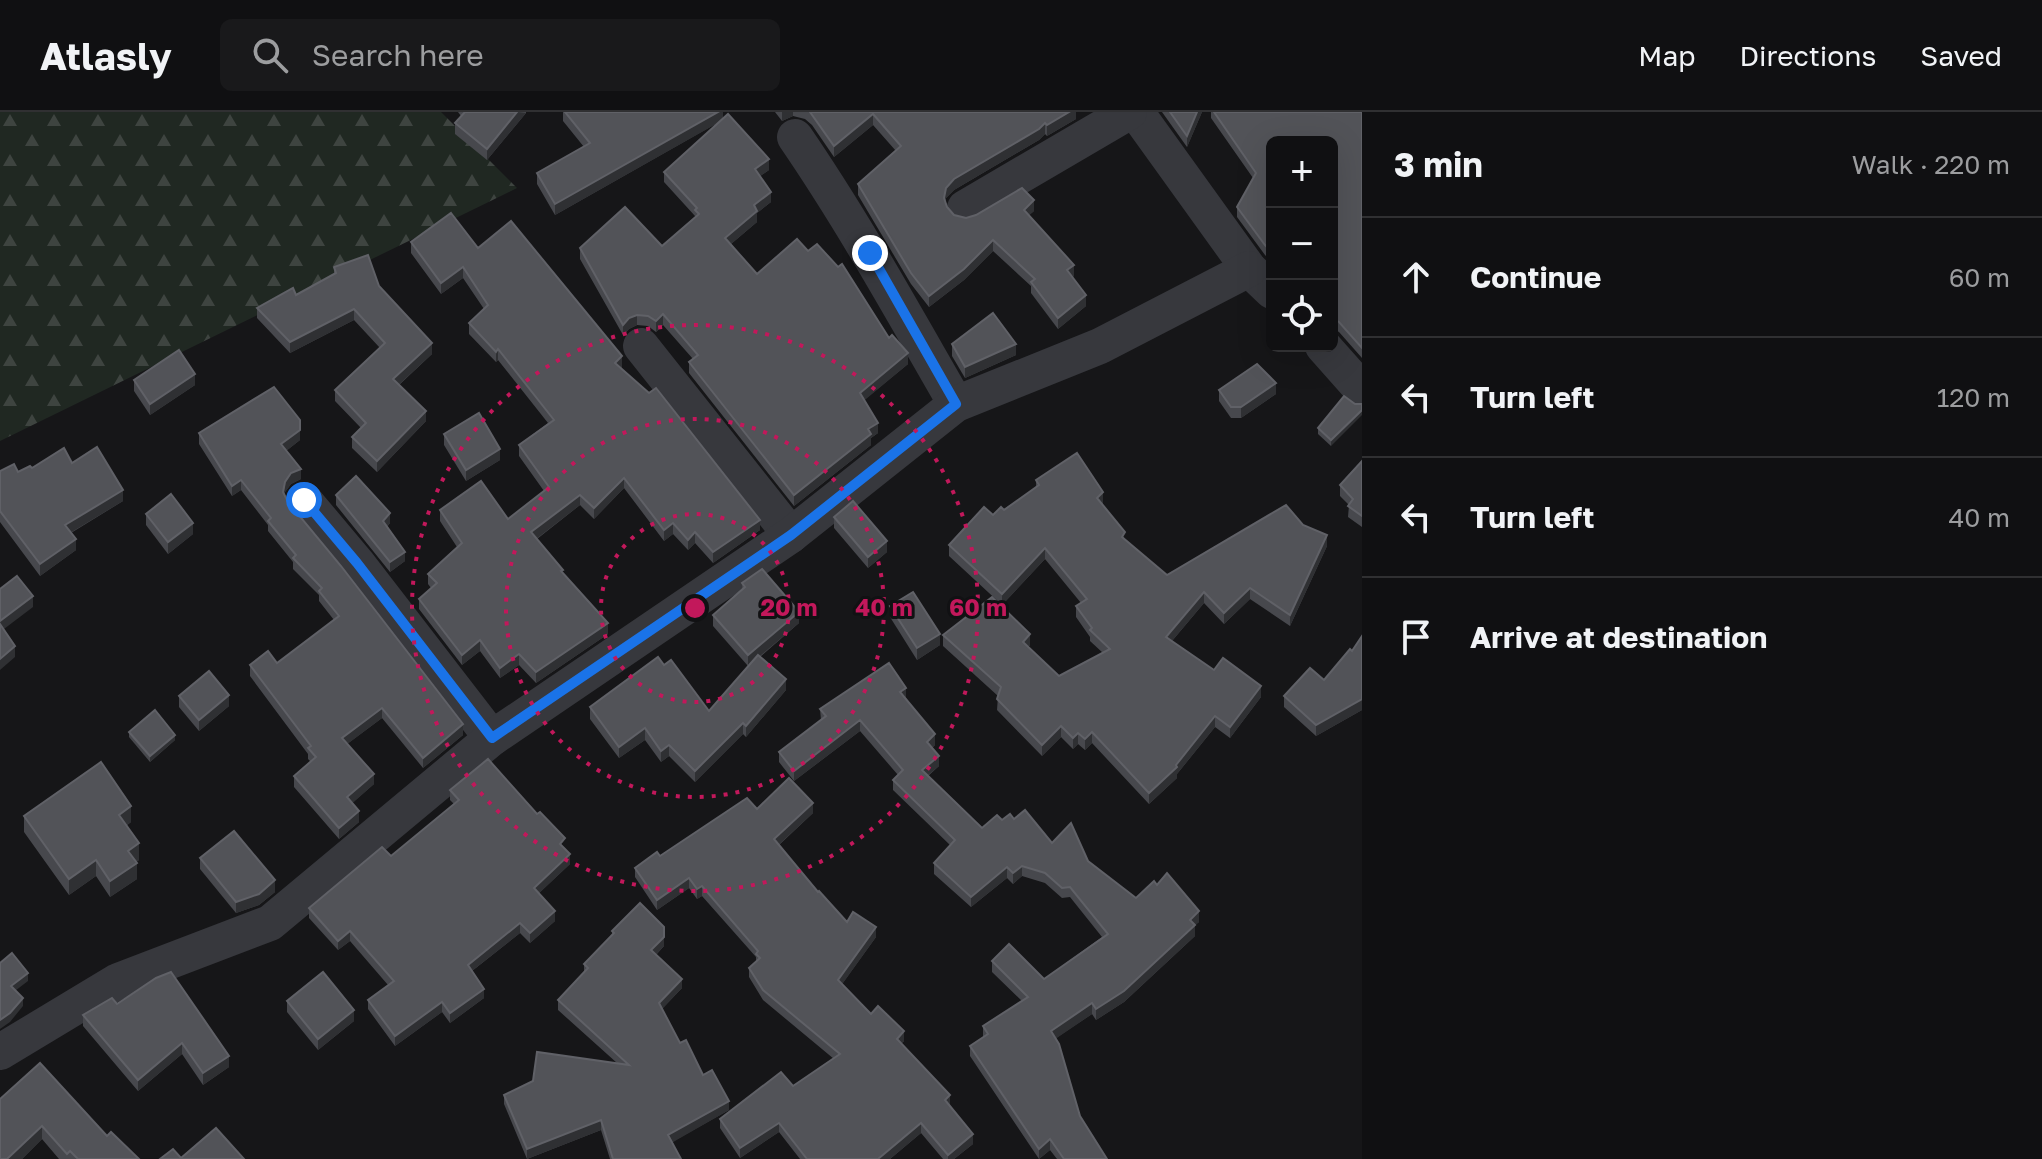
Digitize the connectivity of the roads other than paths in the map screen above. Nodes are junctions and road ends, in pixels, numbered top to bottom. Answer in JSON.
{"nodes":[{"id":1,"x":1129,"y":112,"type":"edge"},
{"id":2,"x":1136,"y":112,"type":"edge"},
{"id":3,"x":795,"y":137,"type":"dead end"},
{"id":4,"x":965,"y":208,"type":"dead end"},
{"id":5,"x":1261,"y":280,"type":"edge"},
{"id":6,"x":641,"y":346,"type":"dead end"},
{"id":7,"x":1328,"y":352,"type":"edge"},
{"id":8,"x":1362,"y":390,"type":"edge"},
{"id":9,"x":956,"y":404,"type":"junction"},
{"id":10,"x":304,"y":500,"type":"dead end"},
{"id":11,"x":791,"y":535,"type":"junction"},
{"id":12,"x":492,"y":738,"type":"junction"},
{"id":13,"x":0,"y":1052,"type":"edge"}],
"edges":[{"from":1,"to":4,"type":"street"},
{"from":2,"to":5,"type":"street"},
{"from":3,"to":9,"type":"street"},
{"from":5,"to":9,"type":"street"},
{"from":6,"to":11,"type":"street"},
{"from":7,"to":8,"type":"street"},
{"from":9,"to":11,"type":"street"},
{"from":10,"to":12,"type":"street"},
{"from":11,"to":12,"type":"street"},
{"from":12,"to":13,"type":"street"}]}
